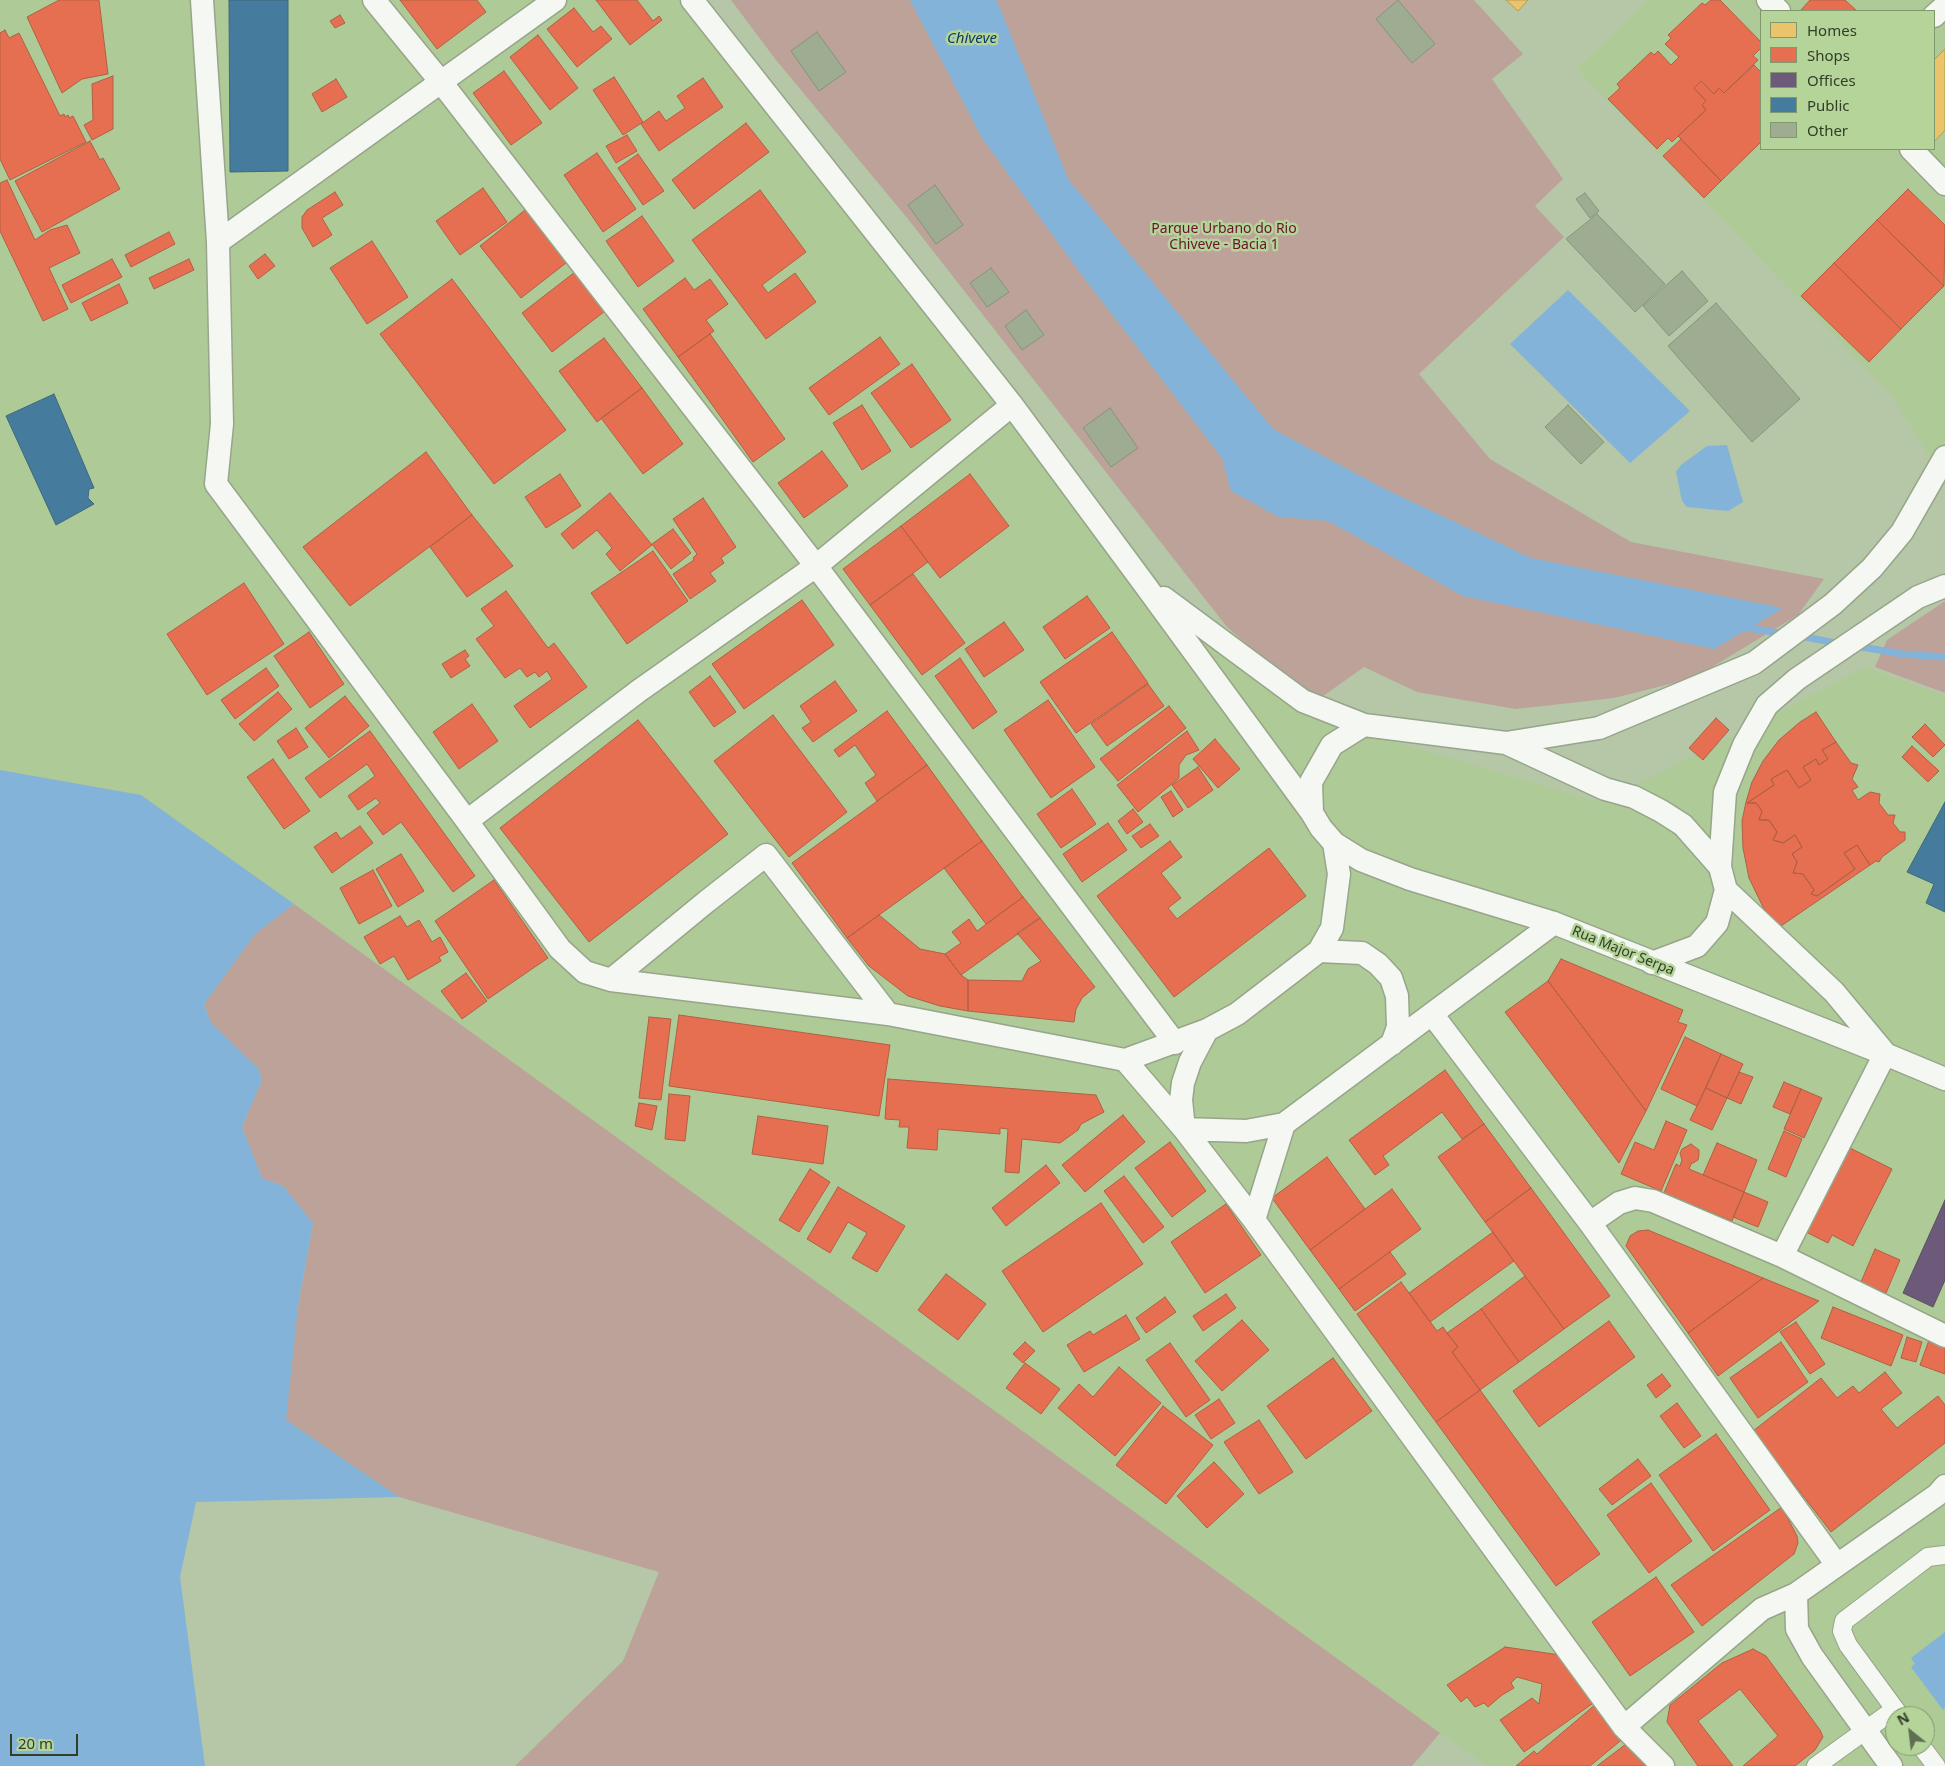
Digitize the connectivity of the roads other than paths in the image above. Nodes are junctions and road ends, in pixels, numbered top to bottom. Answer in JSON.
{"nodes":[{"id":1,"x":202,"y":0,"type":"edge"},
{"id":2,"x":374,"y":0,"type":"edge"},
{"id":3,"x":555,"y":0,"type":"edge"},
{"id":4,"x":692,"y":0,"type":"edge"},
{"id":5,"x":1768,"y":0,"type":"edge"},
{"id":6,"x":1945,"y":6,"type":"edge"},
{"id":7,"x":1778,"y":10,"type":"edge"},
{"id":8,"x":1935,"y":15,"type":"edge"},
{"id":9,"x":441,"y":82,"type":"junction"},
{"id":10,"x":1912,"y":150,"type":"edge"},
{"id":11,"x":1945,"y":184,"type":"edge"},
{"id":12,"x":218,"y":242,"type":"junction"},
{"id":13,"x":1012,"y":405,"type":"junction"},
{"id":14,"x":1944,"y":465,"type":"edge"},
{"id":15,"x":816,"y":566,"type":"junction"},
{"id":16,"x":1145,"y":585,"type":"junction"},
{"id":17,"x":1945,"y":586,"type":"edge"},
{"id":18,"x":1364,"y":724,"type":"junction"},
{"id":19,"x":1506,"y":743,"type":"junction"},
{"id":20,"x":1312,"y":813,"type":"junction"},
{"id":21,"x":467,"y":821,"type":"junction"},
{"id":22,"x":1334,"y":843,"type":"junction"},
{"id":23,"x":1720,"y":867,"type":"junction"},
{"id":24,"x":1726,"y":890,"type":"junction"},
{"id":25,"x":1554,"y":923,"type":"junction"},
{"id":26,"x":1319,"y":951,"type":"junction"},
{"id":27,"x":1652,"y":963,"type":"junction"},
{"id":28,"x":611,"y":980,"type":"junction"},
{"id":29,"x":888,"y":1014,"type":"junction"},
{"id":30,"x":1432,"y":1014,"type":"junction"},
{"id":31,"x":1207,"y":1030,"type":"junction"},
{"id":32,"x":1176,"y":1043,"type":"junction"},
{"id":33,"x":1392,"y":1044,"type":"junction"},
{"id":34,"x":1886,"y":1054,"type":"junction"},
{"id":35,"x":1125,"y":1060,"type":"junction"},
{"id":36,"x":1945,"y":1080,"type":"edge"},
{"id":37,"x":1284,"y":1124,"type":"junction"},
{"id":38,"x":1184,"y":1129,"type":"junction"},
{"id":39,"x":1254,"y":1220,"type":"junction"},
{"id":40,"x":1590,"y":1223,"type":"junction"},
{"id":41,"x":1782,"y":1256,"type":"junction"},
{"id":42,"x":1945,"y":1336,"type":"edge"},
{"id":43,"x":1942,"y":1493,"type":"edge"},
{"id":44,"x":1945,"y":1555,"type":"edge"},
{"id":45,"x":1837,"y":1565,"type":"junction"},
{"id":46,"x":1796,"y":1594,"type":"junction"},
{"id":47,"x":1892,"y":1706,"type":"edge"},
{"id":48,"x":1885,"y":1719,"type":"edge"},
{"id":49,"x":1624,"y":1727,"type":"junction"},
{"id":50,"x":1865,"y":1730,"type":"junction"},
{"id":51,"x":1663,"y":1766,"type":"edge"},
{"id":52,"x":1816,"y":1766,"type":"edge"},
{"id":53,"x":1890,"y":1766,"type":"edge"}],
"edges":[{"from":1,"to":12,"type":"street"},
{"from":2,"to":9,"type":"street"},
{"from":3,"to":9,"type":"street"},
{"from":4,"to":13,"type":"street","name":"Rua Major Serpa"},
{"from":5,"to":7,"type":"street"},
{"from":6,"to":8,"type":"street"},
{"from":9,"to":12,"type":"street"},
{"from":9,"to":15,"type":"street"},
{"from":10,"to":11,"type":"street"},
{"from":12,"to":21,"type":"street"},
{"from":13,"to":15,"type":"street"},
{"from":13,"to":16,"type":"street","name":"Rua Major Serpa"},
{"from":14,"to":19,"type":"street"},
{"from":15,"to":21,"type":"street"},
{"from":15,"to":32,"type":"street"},
{"from":16,"to":18,"type":"street"},
{"from":16,"to":20,"type":"street","name":"Rua Major Serpa"},
{"from":17,"to":23,"type":"street"},
{"from":18,"to":19,"type":"street"},
{"from":18,"to":20,"type":"street"},
{"from":19,"to":23,"type":"street"},
{"from":20,"to":22,"type":"street","name":"Rua Major Serpa"},
{"from":21,"to":28,"type":"street"},
{"from":22,"to":25,"type":"street","name":"Rua Major Serpa"},
{"from":22,"to":26,"type":"street"},
{"from":23,"to":24,"type":"street"},
{"from":24,"to":27,"type":"street"},
{"from":24,"to":34,"type":"street"},
{"from":25,"to":27,"type":"street","name":"Rua Major Serpa"},
{"from":25,"to":30,"type":"street"},
{"from":26,"to":31,"type":"street"},
{"from":26,"to":33,"type":"street"},
{"from":27,"to":34,"type":"street","name":"Rua Major Serpa"},
{"from":28,"to":29,"type":"street"},
{"from":28,"to":29,"type":"street"},
{"from":29,"to":35,"type":"street"},
{"from":30,"to":33,"type":"street"},
{"from":30,"to":40,"type":"street"},
{"from":31,"to":32,"type":"street"},
{"from":31,"to":38,"type":"street"},
{"from":32,"to":35,"type":"street"},
{"from":33,"to":37,"type":"street"},
{"from":34,"to":36,"type":"street","name":"Rua Major Serpa"},
{"from":34,"to":41,"type":"street"},
{"from":35,"to":38,"type":"street"},
{"from":37,"to":38,"type":"street"},
{"from":37,"to":39,"type":"street"},
{"from":38,"to":39,"type":"street"},
{"from":39,"to":49,"type":"street"},
{"from":40,"to":41,"type":"street"},
{"from":40,"to":45,"type":"street"},
{"from":41,"to":42,"type":"street"},
{"from":43,"to":45,"type":"street"},
{"from":44,"to":47,"type":"street"},
{"from":45,"to":46,"type":"street"},
{"from":46,"to":49,"type":"street"},
{"from":46,"to":50,"type":"street"},
{"from":48,"to":50,"type":"street"},
{"from":49,"to":51,"type":"street"},
{"from":50,"to":52,"type":"street"},
{"from":50,"to":53,"type":"street"}]}
